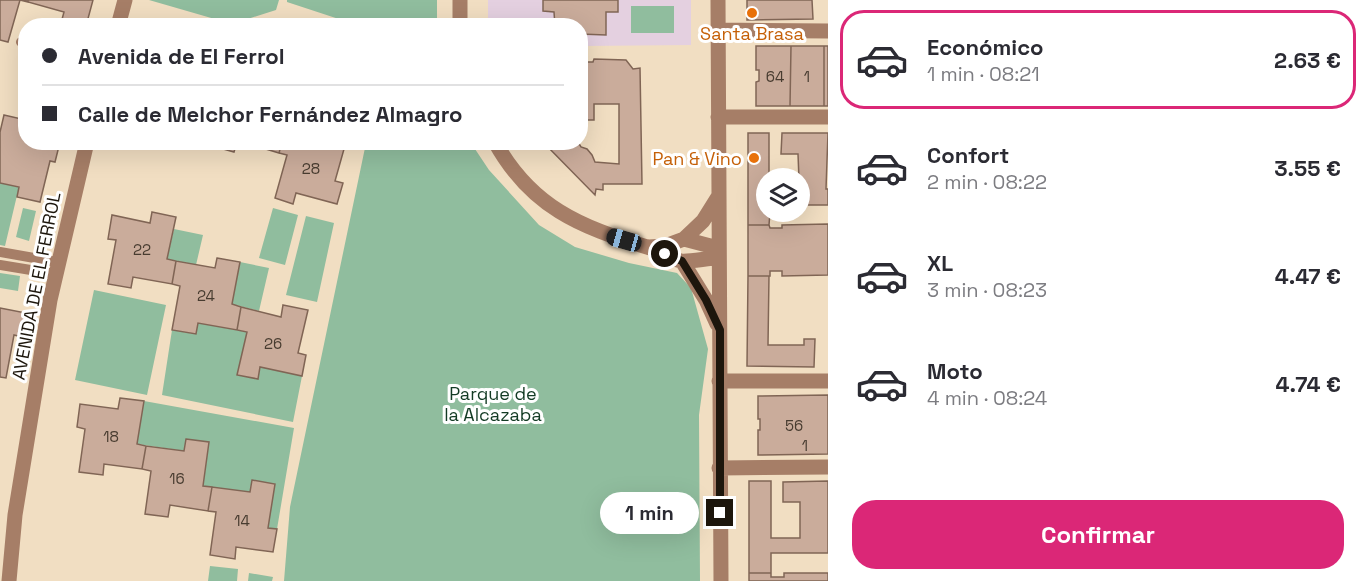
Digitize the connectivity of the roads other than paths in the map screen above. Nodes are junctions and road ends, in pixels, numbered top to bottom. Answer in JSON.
{"nodes":[{"id":1,"x":125,"y":0,"type":"edge"},
{"id":2,"x":460,"y":0,"type":"edge"},
{"id":3,"x":718,"y":0,"type":"edge"},
{"id":4,"x":120,"y":18,"type":"edge"},
{"id":5,"x":460,"y":18,"type":"edge"},
{"id":6,"x":718,"y":30,"type":"junction"},
{"id":7,"x":828,"y":31,"type":"edge"},
{"id":8,"x":718,"y":117,"type":"junction"},
{"id":9,"x":828,"y":117,"type":"edge"},
{"id":10,"x":85,"y":150,"type":"edge"},
{"id":11,"x":501,"y":150,"type":"edge"},
{"id":12,"x":718,"y":197,"type":"junction"},
{"id":13,"x":684,"y":238,"type":"junction"},
{"id":14,"x":649,"y":248,"type":"junction"},
{"id":15,"x":0,"y":252,"type":"edge"},
{"id":16,"x":718,"y":253,"type":"junction"},
{"id":17,"x":682,"y":261,"type":"junction"},
{"id":18,"x":0,"y":265,"type":"edge"},
{"id":19,"x":56,"y":268,"type":"junction"},
{"id":20,"x":720,"y":330,"type":"junction"},
{"id":21,"x":719,"y":381,"type":"junction"},
{"id":22,"x":828,"y":381,"type":"edge"},
{"id":23,"x":828,"y":467,"type":"edge"},
{"id":24,"x":719,"y":468,"type":"junction"},
{"id":25,"x":9,"y":581,"type":"edge"},
{"id":26,"x":721,"y":581,"type":"edge"}],
"edges":[{"from":1,"to":4,"type":"street"},
{"from":2,"to":5,"type":"street"},
{"from":3,"to":6,"type":"street"},
{"from":6,"to":7,"type":"street"},
{"from":6,"to":8,"type":"street"},
{"from":8,"to":9,"type":"street"},
{"from":8,"to":12,"type":"street"},
{"from":10,"to":19,"type":"street","name":"AVENIDA DE EL FERROL"},
{"from":11,"to":14,"type":"street"},
{"from":12,"to":13,"type":"street"},
{"from":12,"to":16,"type":"street"},
{"from":13,"to":14,"type":"street"},
{"from":13,"to":16,"type":"street"},
{"from":14,"to":17,"type":"street"},
{"from":15,"to":19,"type":"lane"},
{"from":16,"to":17,"type":"street"},
{"from":16,"to":20,"type":"street"},
{"from":17,"to":20,"type":"street"},
{"from":18,"to":19,"type":"lane"},
{"from":19,"to":25,"type":"street","name":"AVENIDA DE EL FERROL"},
{"from":20,"to":21,"type":"street"},
{"from":21,"to":22,"type":"street"},
{"from":21,"to":24,"type":"street"},
{"from":23,"to":24,"type":"street"},
{"from":24,"to":26,"type":"street"}]}
